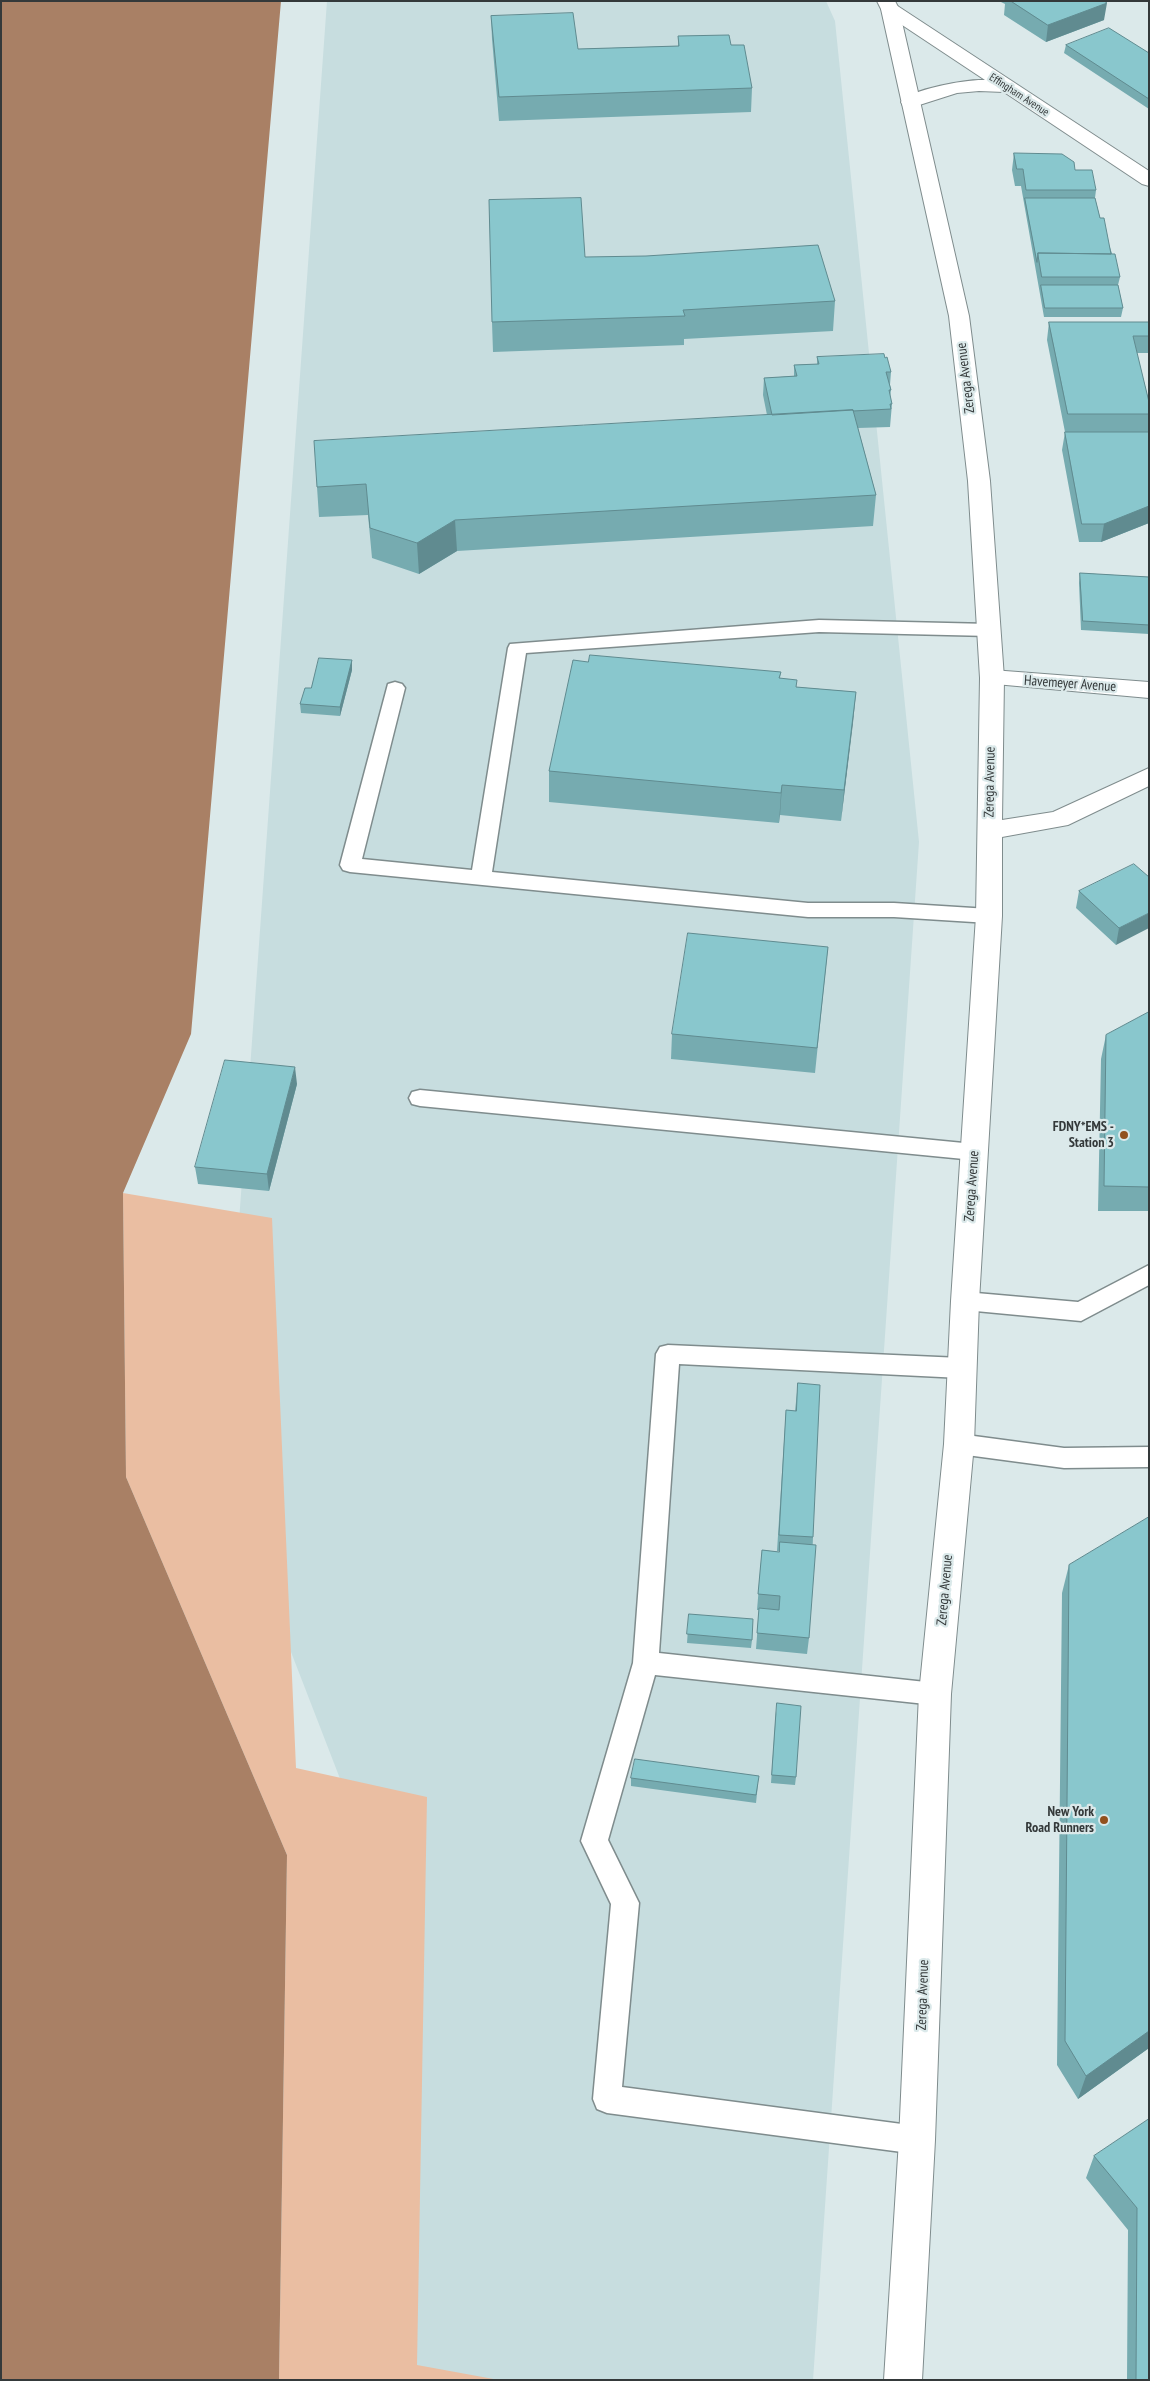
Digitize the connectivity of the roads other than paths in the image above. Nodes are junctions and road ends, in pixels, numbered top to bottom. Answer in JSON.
{"nodes":[{"id":1,"x":888,"y":5,"type":"edge"},
{"id":2,"x":1007,"y":87,"type":"junction"},
{"id":3,"x":910,"y":102,"type":"junction"},
{"id":4,"x":1149,"y":180,"type":"edge"},
{"id":5,"x":990,"y":630,"type":"junction"},
{"id":6,"x":992,"y":678,"type":"junction"},
{"id":7,"x":395,"y":688,"type":"dead end"},
{"id":8,"x":1149,"y":690,"type":"edge"},
{"id":9,"x":1149,"y":776,"type":"edge"},
{"id":10,"x":990,"y":830,"type":"junction"},
{"id":11,"x":481,"y":878,"type":"junction"},
{"id":12,"x":989,"y":916,"type":"junction"},
{"id":13,"x":420,"y":1098,"type":"dead end"},
{"id":14,"x":974,"y":1152,"type":"junction"},
{"id":15,"x":1149,"y":1274,"type":"edge"},
{"id":16,"x":964,"y":1301,"type":"junction"},
{"id":17,"x":961,"y":1368,"type":"junction"},
{"id":18,"x":959,"y":1444,"type":"junction"},
{"id":19,"x":1149,"y":1456,"type":"edge"},
{"id":20,"x":646,"y":1663,"type":"junction"},
{"id":21,"x":935,"y":1694,"type":"junction"},
{"id":22,"x":916,"y":2140,"type":"junction"},
{"id":23,"x":902,"y":2380,"type":"edge"}],
"edges":[{"from":1,"to":2,"type":"street","name":"Effingham Avenue"},
{"from":1,"to":3,"type":"street","name":"Zerega Avenue"},
{"from":2,"to":3,"type":"street"},
{"from":2,"to":4,"type":"street","name":"Effingham Avenue"},
{"from":3,"to":5,"type":"street","name":"Zerega Avenue"},
{"from":5,"to":6,"type":"street","name":"Zerega Avenue"},
{"from":5,"to":11,"type":"lane"},
{"from":6,"to":8,"type":"street","name":"Havemeyer Avenue"},
{"from":6,"to":10,"type":"street","name":"Zerega Avenue"},
{"from":7,"to":11,"type":"lane"},
{"from":9,"to":10,"type":"street"},
{"from":10,"to":12,"type":"street","name":"Zerega Avenue"},
{"from":11,"to":12,"type":"lane"},
{"from":12,"to":14,"type":"street","name":"Zerega Avenue"},
{"from":13,"to":14,"type":"lane"},
{"from":14,"to":16,"type":"street","name":"Zerega Avenue"},
{"from":15,"to":16,"type":"lane"},
{"from":16,"to":17,"type":"street","name":"Zerega Avenue"},
{"from":17,"to":18,"type":"street","name":"Zerega Avenue"},
{"from":17,"to":20,"type":"lane"},
{"from":18,"to":19,"type":"lane"},
{"from":18,"to":21,"type":"street","name":"Zerega Avenue"},
{"from":20,"to":21,"type":"lane"},
{"from":20,"to":22,"type":"lane"},
{"from":21,"to":22,"type":"street","name":"Zerega Avenue"},
{"from":22,"to":23,"type":"street","name":"Zerega Avenue"}]}
